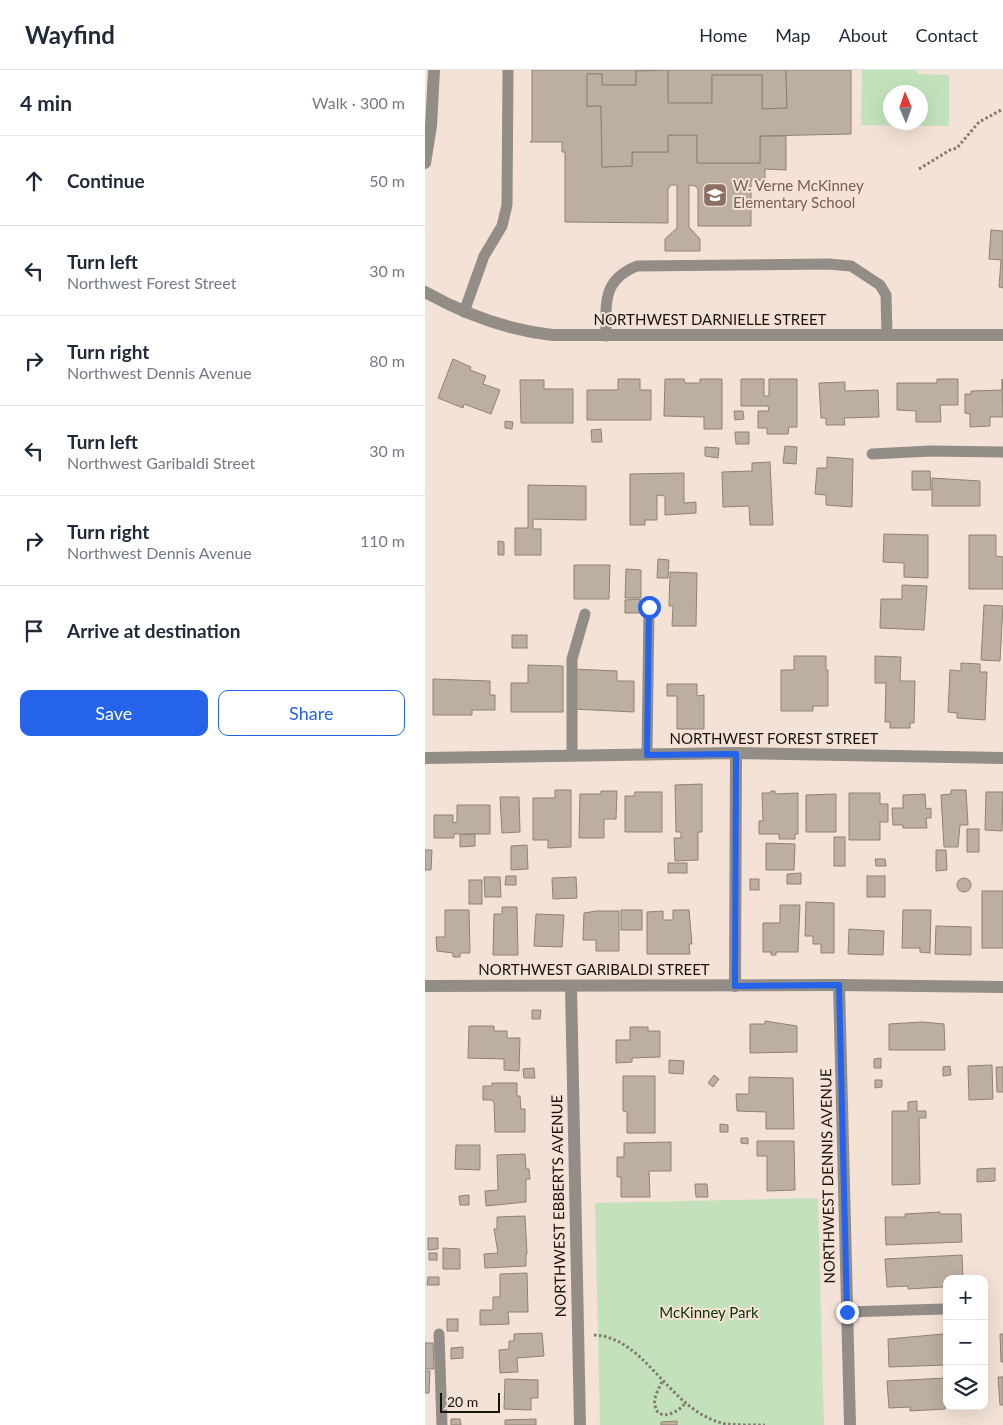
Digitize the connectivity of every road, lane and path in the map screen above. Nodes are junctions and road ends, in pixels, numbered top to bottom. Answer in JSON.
{"nodes":[{"id":1,"x":434,"y":70,"type":"edge"},
{"id":2,"x":508,"y":70,"type":"edge"},
{"id":3,"x":1003,"y":109,"type":"edge"},
{"id":4,"x":425,"y":163,"type":"edge"},
{"id":5,"x":919,"y":169,"type":"dead end"},
{"id":6,"x":425,"y":292,"type":"edge"},
{"id":7,"x":464,"y":312,"type":"junction"},
{"id":8,"x":887,"y":335,"type":"junction"},
{"id":9,"x":1003,"y":335,"type":"edge"},
{"id":10,"x":606,"y":336,"type":"junction"},
{"id":11,"x":1003,"y":452,"type":"edge"},
{"id":12,"x":872,"y":454,"type":"dead end"},
{"id":13,"x":649,"y":607,"type":"dead end"},
{"id":14,"x":585,"y":614,"type":"dead end"},
{"id":15,"x":736,"y":754,"type":"junction"},
{"id":16,"x":647,"y":755,"type":"junction"},
{"id":17,"x":572,"y":756,"type":"junction"},
{"id":18,"x":425,"y":758,"type":"edge"},
{"id":19,"x":1003,"y":758,"type":"edge"},
{"id":20,"x":839,"y":985,"type":"junction"},
{"id":21,"x":425,"y":986,"type":"edge"},
{"id":22,"x":735,"y":986,"type":"junction"},
{"id":23,"x":571,"y":987,"type":"junction"},
{"id":24,"x":1003,"y":987,"type":"edge"},
{"id":25,"x":943,"y":1309,"type":"dead end"},
{"id":26,"x":847,"y":1312,"type":"junction"},
{"id":27,"x":439,"y":1334,"type":"dead end"},
{"id":28,"x":591,"y":1335,"type":"dead end"},
{"id":29,"x":662,"y":1382,"type":"junction"},
{"id":30,"x":685,"y":1402,"type":"junction"},
{"id":31,"x":442,"y":1425,"type":"edge"},
{"id":32,"x":580,"y":1425,"type":"edge"},
{"id":33,"x":734,"y":1425,"type":"edge"},
{"id":34,"x":765,"y":1425,"type":"edge"},
{"id":35,"x":849,"y":1425,"type":"edge"}],
"edges":[{"from":1,"to":4,"type":"street"},
{"from":2,"to":7,"type":"lane"},
{"from":3,"to":5,"type":"path"},
{"from":6,"to":7,"type":"street","name":"NORTHWEST DARNIELLE STREET"},
{"from":7,"to":10,"type":"street","name":"NORTHWEST DARNIELLE STREET"},
{"from":8,"to":9,"type":"street","name":"NORTHWEST DARNIELLE STREET"},
{"from":8,"to":10,"type":"street","name":"NORTHWEST DARNIELLE STREET"},
{"from":8,"to":10,"type":"lane"},
{"from":11,"to":12,"type":"lane"},
{"from":13,"to":16,"type":"lane"},
{"from":14,"to":17,"type":"lane"},
{"from":15,"to":16,"type":"street","name":"NORTHWEST FOREST STREET"},
{"from":15,"to":19,"type":"street","name":"NORTHWEST FOREST STREET"},
{"from":15,"to":22,"type":"street"},
{"from":16,"to":17,"type":"street","name":"NORTHWEST FOREST STREET"},
{"from":17,"to":18,"type":"street","name":"NORTHWEST FOREST STREET"},
{"from":20,"to":22,"type":"street","name":"NORTHWEST GARIBALDI STREET"},
{"from":20,"to":24,"type":"street","name":"NORTHWEST GARIBALDI STREET"},
{"from":20,"to":26,"type":"street","name":"NORTHWEST DENNIS AVENUE"},
{"from":21,"to":23,"type":"street","name":"NORTHWEST GARIBALDI STREET"},
{"from":22,"to":23,"type":"street","name":"NORTHWEST GARIBALDI STREET"},
{"from":23,"to":32,"type":"street","name":"NORTHWEST EBBERTS AVENUE"},
{"from":25,"to":26,"type":"lane"},
{"from":26,"to":35,"type":"street","name":"NORTHWEST DENNIS AVENUE"},
{"from":27,"to":31,"type":"lane"},
{"from":28,"to":29,"type":"path"},
{"from":29,"to":30,"type":"path"},
{"from":29,"to":30,"type":"path"},
{"from":30,"to":33,"type":"path"},
{"from":33,"to":34,"type":"path"}]}
